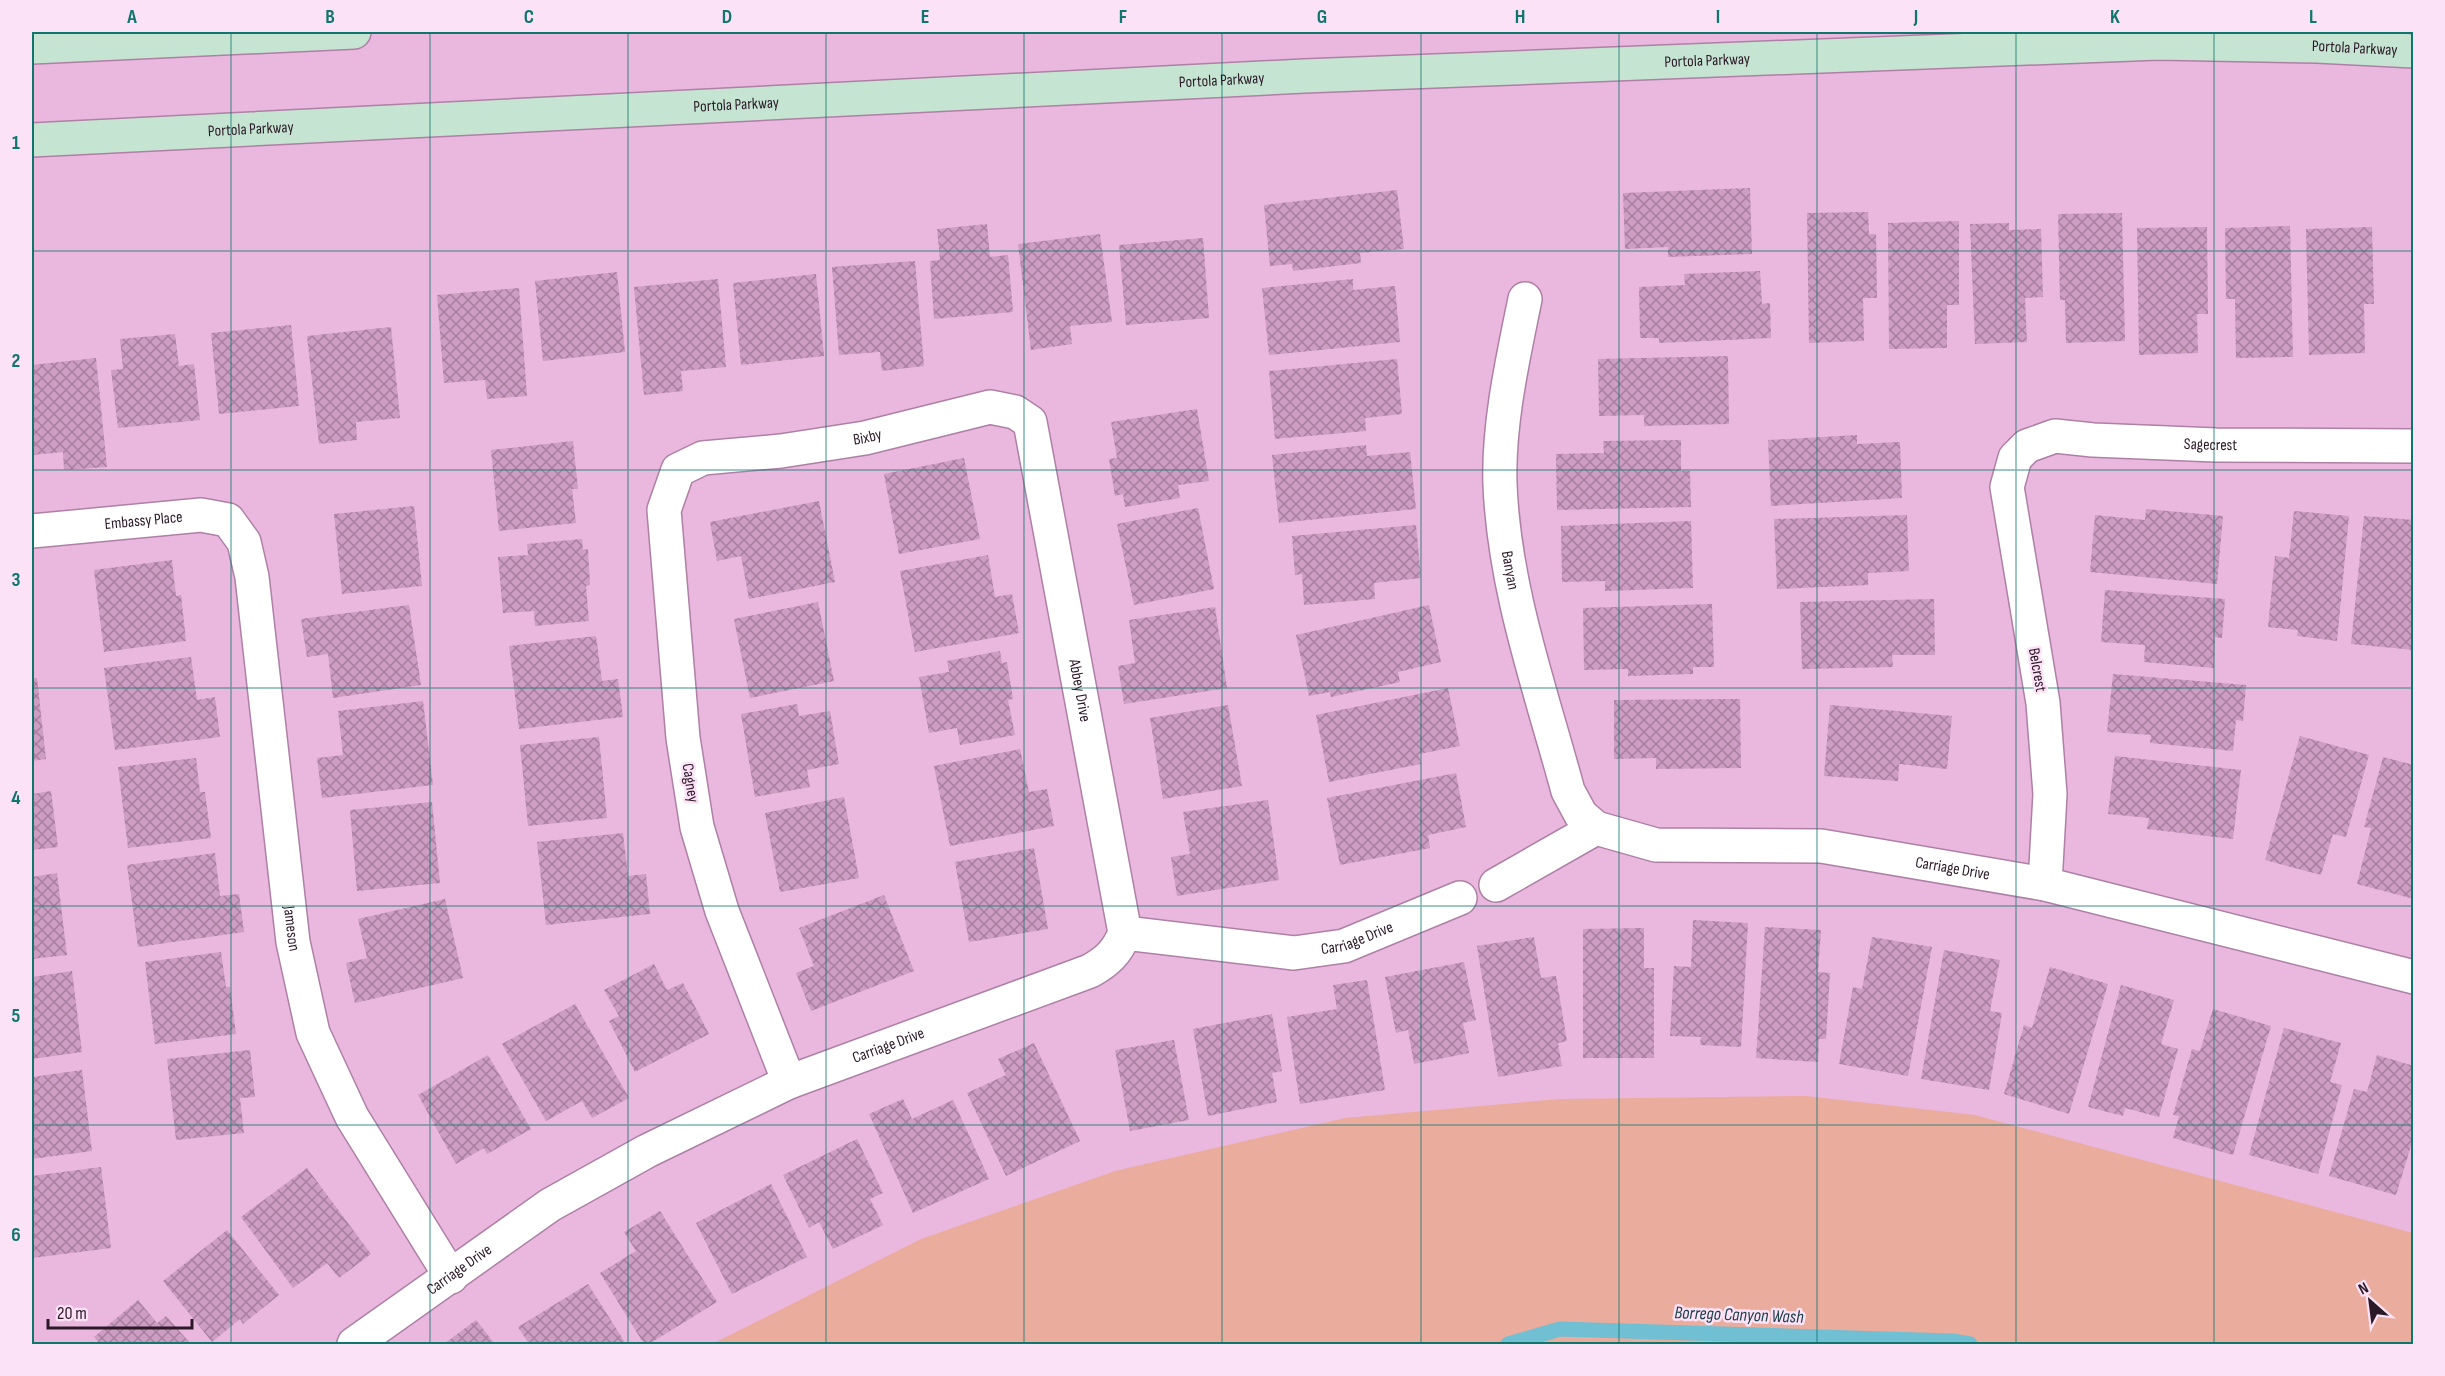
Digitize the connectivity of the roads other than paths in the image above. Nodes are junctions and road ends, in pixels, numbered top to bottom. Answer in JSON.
{"nodes":[{"id":1,"x":354,"y":32,"type":"edge"},
{"id":2,"x":32,"y":47,"type":"edge"},
{"id":3,"x":2414,"y":51,"type":"edge"},
{"id":4,"x":32,"y":140,"type":"edge"},
{"id":5,"x":1525,"y":299,"type":"dead end"},
{"id":6,"x":2414,"y":446,"type":"edge"},
{"id":7,"x":1036,"y":447,"type":"joint"},
{"id":8,"x":2015,"y":458,"type":"joint"},
{"id":9,"x":678,"y":470,"type":"joint"},
{"id":10,"x":32,"y":531,"type":"edge"},
{"id":11,"x":244,"y":542,"type":"joint"},
{"id":12,"x":1596,"y":828,"type":"junction"},
{"id":13,"x":2045,"y":884,"type":"junction"},
{"id":14,"x":1496,"y":885,"type":"dead end"},
{"id":15,"x":1460,"y":898,"type":"dead end"},
{"id":16,"x":1125,"y":933,"type":"junction"},
{"id":17,"x":2414,"y":977,"type":"edge"},
{"id":18,"x":789,"y":1082,"type":"junction"},
{"id":19,"x":451,"y":1276,"type":"junction"},
{"id":20,"x":354,"y":1344,"type":"edge"}],
"edges":[{"from":1,"to":2,"type":"main road"},
{"from":3,"to":4,"type":"main road","name":"Portola Parkway"},
{"from":5,"to":12,"type":"street","name":"Banyan"},
{"from":6,"to":8,"type":"street","name":"Sagecrest"},
{"from":7,"to":9,"type":"street","name":"Bixby"},
{"from":7,"to":16,"type":"street","name":"Abbey Drive"},
{"from":8,"to":13,"type":"street","name":"Belcrest"},
{"from":9,"to":18,"type":"street","name":"Cagney"},
{"from":10,"to":11,"type":"street","name":"Embassy Place"},
{"from":11,"to":19,"type":"street","name":"Jameson"},
{"from":12,"to":13,"type":"street","name":"Carriage Drive"},
{"from":12,"to":14,"type":"street"},
{"from":13,"to":17,"type":"street","name":"Carriage Drive"},
{"from":15,"to":16,"type":"street","name":"Carriage Drive"},
{"from":16,"to":18,"type":"street","name":"Carriage Drive"},
{"from":18,"to":19,"type":"street","name":"Carriage Drive"},
{"from":19,"to":20,"type":"street","name":"Carriage Drive"}]}
